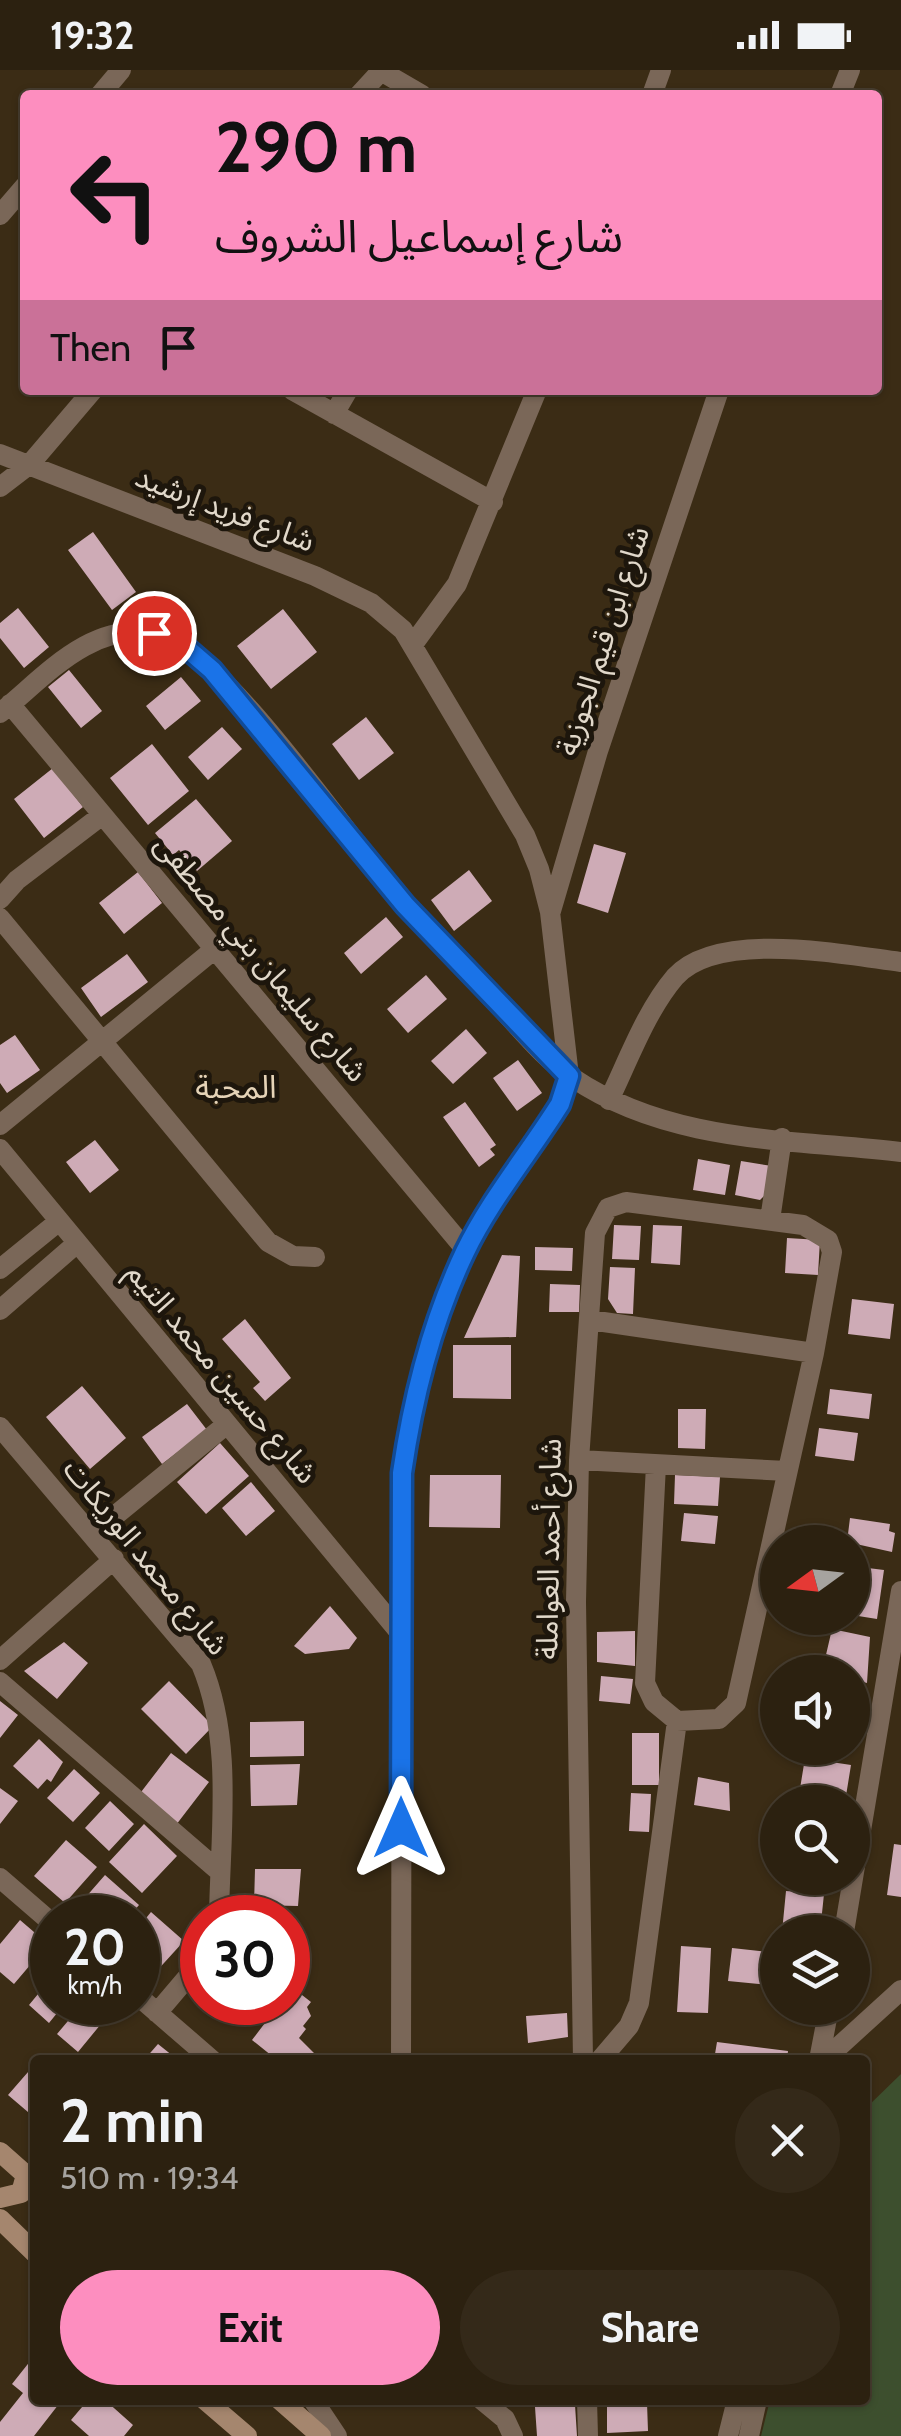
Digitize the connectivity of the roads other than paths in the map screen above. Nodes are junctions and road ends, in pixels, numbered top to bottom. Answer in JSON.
{"nodes":[{"id":1,"x":121,"y":70,"type":"edge"},
{"id":2,"x":381,"y":70,"type":"edge"},
{"id":3,"x":104,"y":90,"type":"edge"},
{"id":4,"x":363,"y":90,"type":"edge"},
{"id":5,"x":414,"y":90,"type":"edge"},
{"id":6,"x":89,"y":395,"type":"edge"},
{"id":7,"x":301,"y":395,"type":"edge"},
{"id":8,"x":345,"y":395,"type":"edge"},
{"id":9,"x":535,"y":395,"type":"edge"},
{"id":10,"x":717,"y":395,"type":"edge"},
{"id":11,"x":334,"y":414,"type":"junction"},
{"id":12,"x":0,"y":454,"type":"edge"},
{"id":13,"x":30,"y":464,"type":"junction"},
{"id":14,"x":0,"y":487,"type":"edge"},
{"id":15,"x":493,"y":502,"type":"junction"},
{"id":16,"x":414,"y":643,"type":"junction"},
{"id":17,"x":5,"y":708,"type":"edge"},
{"id":18,"x":101,"y":816,"type":"junction"},
{"id":19,"x":0,"y":899,"type":"edge"},
{"id":20,"x":550,"y":912,"type":"junction"},
{"id":21,"x":0,"y":918,"type":"edge"},
{"id":22,"x":216,"y":948,"type":"junction"},
{"id":23,"x":901,"y":962,"type":"edge"},
{"id":24,"x":105,"y":1042,"type":"junction"},
{"id":25,"x":569,"y":1076,"type":"junction"},
{"id":26,"x":608,"y":1100,"type":"junction"},
{"id":27,"x":0,"y":1126,"type":"edge"},
{"id":28,"x":782,"y":1138,"type":"junction"},
{"id":29,"x":0,"y":1149,"type":"edge"},
{"id":30,"x":901,"y":1152,"type":"edge"},
{"id":31,"x":770,"y":1220,"type":"junction"},
{"id":32,"x":58,"y":1222,"type":"junction"},
{"id":33,"x":76,"y":1244,"type":"junction"},
{"id":34,"x":466,"y":1250,"type":"junction"},
{"id":35,"x":315,"y":1256,"type":"dead end"},
{"id":36,"x":0,"y":1269,"type":"edge"},
{"id":37,"x":0,"y":1310,"type":"edge"},
{"id":38,"x":590,"y":1320,"type":"junction"},
{"id":39,"x":814,"y":1352,"type":"junction"},
{"id":40,"x":226,"y":1424,"type":"junction"},
{"id":41,"x":0,"y":1427,"type":"edge"},
{"id":42,"x":579,"y":1460,"type":"junction"},
{"id":43,"x":656,"y":1464,"type":"junction"},
{"id":44,"x":788,"y":1471,"type":"junction"},
{"id":45,"x":106,"y":1523,"type":"dead end"},
{"id":46,"x":114,"y":1559,"type":"junction"},
{"id":47,"x":901,"y":1591,"type":"edge"},
{"id":48,"x":400,"y":1633,"type":"junction"},
{"id":49,"x":0,"y":1660,"type":"edge"},
{"id":50,"x":0,"y":1682,"type":"edge"},
{"id":51,"x":677,"y":1721,"type":"junction"},
{"id":52,"x":220,"y":1872,"type":"junction"},
{"id":53,"x":0,"y":1878,"type":"edge"},
{"id":54,"x":220,"y":1895,"type":"edge"},
{"id":55,"x":30,"y":1904,"type":"edge"},
{"id":56,"x":847,"y":1915,"type":"edge"},
{"id":57,"x":180,"y":1986,"type":"edge"},
{"id":58,"x":901,"y":1990,"type":"edge"},
{"id":59,"x":160,"y":2009,"type":"edge"},
{"id":60,"x":160,"y":2016,"type":"edge"},
{"id":61,"x":827,"y":2025,"type":"edge"},
{"id":62,"x":206,"y":2055,"type":"edge"},
{"id":63,"x":401,"y":2055,"type":"edge"},
{"id":64,"x":583,"y":2055,"type":"edge"},
{"id":65,"x":604,"y":2055,"type":"edge"},
{"id":66,"x":823,"y":2055,"type":"edge"},
{"id":67,"x":828,"y":2055,"type":"edge"},
{"id":68,"x":0,"y":2152,"type":"edge"},
{"id":69,"x":30,"y":2178,"type":"edge"},
{"id":70,"x":30,"y":2181,"type":"edge"},
{"id":71,"x":0,"y":2198,"type":"edge"},
{"id":72,"x":0,"y":2219,"type":"edge"},
{"id":73,"x":30,"y":2248,"type":"edge"},
{"id":74,"x":211,"y":2405,"type":"edge"},
{"id":75,"x":286,"y":2405,"type":"edge"},
{"id":76,"x":316,"y":2405,"type":"edge"},
{"id":77,"x":488,"y":2405,"type":"edge"},
{"id":78,"x":588,"y":2405,"type":"edge"},
{"id":79,"x":736,"y":2405,"type":"edge"},
{"id":80,"x":756,"y":2405,"type":"edge"},
{"id":81,"x":247,"y":2436,"type":"edge"},
{"id":82,"x":321,"y":2436,"type":"edge"},
{"id":83,"x":337,"y":2436,"type":"edge"},
{"id":84,"x":513,"y":2436,"type":"edge"},
{"id":85,"x":588,"y":2436,"type":"edge"},
{"id":86,"x":728,"y":2436,"type":"edge"},
{"id":87,"x":749,"y":2436,"type":"edge"}],
"edges":[{"from":1,"to":3,"type":"street"},
{"from":2,"to":4,"type":"street"},
{"from":2,"to":5,"type":"street"},
{"from":6,"to":13,"type":"street"},
{"from":7,"to":11,"type":"street"},
{"from":8,"to":11,"type":"street"},
{"from":9,"to":15,"type":"street"},
{"from":10,"to":20,"type":"street","name":"شارع ابن قيم الجوزية"},
{"from":11,"to":15,"type":"street"},
{"from":12,"to":13,"type":"street","name":"شارع فريد إرشيد"},
{"from":13,"to":14,"type":"street"},
{"from":13,"to":16,"type":"street","name":"شارع فريد إرشيد"},
{"from":15,"to":16,"type":"street"},
{"from":16,"to":20,"type":"street","name":"شارع فريد إرشيد"},
{"from":17,"to":18,"type":"street","name":"شارع سليمان بني مصطفى"},
{"from":17,"to":25,"type":"street"},
{"from":18,"to":19,"type":"street"},
{"from":18,"to":22,"type":"street","name":"شارع سليمان بني مصطفى"},
{"from":20,"to":25,"type":"street"},
{"from":21,"to":24,"type":"street"},
{"from":22,"to":24,"type":"street"},
{"from":22,"to":34,"type":"street","name":"شارع سليمان بني مصطفى"},
{"from":23,"to":26,"type":"street"},
{"from":24,"to":27,"type":"street"},
{"from":24,"to":35,"type":"street"},
{"from":25,"to":26,"type":"street"},
{"from":25,"to":34,"type":"street"},
{"from":26,"to":28,"type":"street"},
{"from":28,"to":30,"type":"street"},
{"from":28,"to":31,"type":"street"},
{"from":29,"to":32,"type":"street","name":"شارع حسين محمد التيم"},
{"from":31,"to":38,"type":"street","name":"شارع أحمد العواملة"},
{"from":31,"to":39,"type":"street","name":"شارع أحمد العواملة"},
{"from":32,"to":33,"type":"street","name":"شارع حسين محمد التيم"},
{"from":32,"to":36,"type":"street"},
{"from":33,"to":37,"type":"street"},
{"from":33,"to":40,"type":"street","name":"شارع حسين محمد التيم"},
{"from":34,"to":48,"type":"street"},
{"from":38,"to":39,"type":"street"},
{"from":38,"to":42,"type":"street","name":"شارع أحمد العواملة"},
{"from":39,"to":44,"type":"street","name":"شارع أحمد العواملة"},
{"from":40,"to":45,"type":"street"},
{"from":40,"to":48,"type":"street","name":"شارع حسين محمد التيم"},
{"from":41,"to":46,"type":"street","name":"شارع محمد الوريكات"},
{"from":42,"to":43,"type":"street"},
{"from":42,"to":64,"type":"street","name":"شارع أحمد العواملة"},
{"from":43,"to":44,"type":"street"},
{"from":43,"to":51,"type":"street"},
{"from":44,"to":51,"type":"street","name":"شارع أحمد العواملة"},
{"from":46,"to":49,"type":"street"},
{"from":46,"to":52,"type":"street","name":"شارع محمد الوريكات"},
{"from":47,"to":56,"type":"street"},
{"from":48,"to":63,"type":"street"},
{"from":50,"to":52,"type":"street"},
{"from":51,"to":65,"type":"street"},
{"from":52,"to":54,"type":"street","name":"شارع محمد الوريكات"},
{"from":53,"to":55,"type":"street"},
{"from":57,"to":59,"type":"street"},
{"from":58,"to":67,"type":"street"},
{"from":60,"to":62,"type":"street"},
{"from":61,"to":66,"type":"street"},
{"from":68,"to":69,"type":"main road"},
{"from":70,"to":71,"type":"main road"},
{"from":72,"to":73,"type":"main road"},
{"from":74,"to":81,"type":"main road"},
{"from":75,"to":82,"type":"main road"},
{"from":76,"to":83,"type":"street"},
{"from":77,"to":84,"type":"street"},
{"from":78,"to":85,"type":"street"},
{"from":79,"to":86,"type":"street"},
{"from":80,"to":87,"type":"street"}]}
